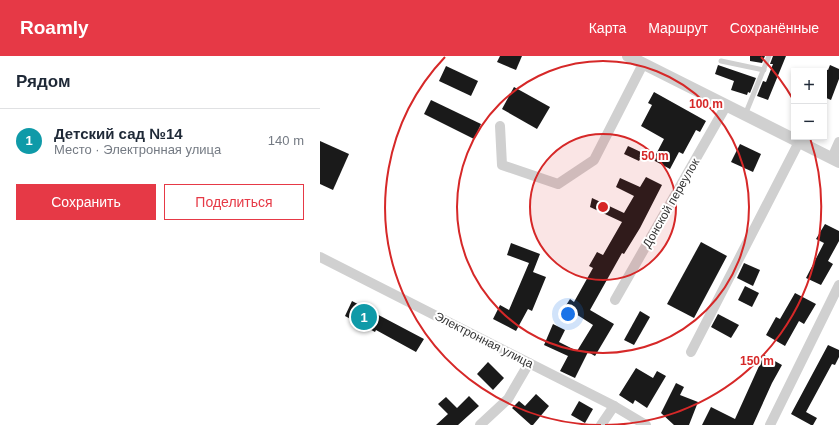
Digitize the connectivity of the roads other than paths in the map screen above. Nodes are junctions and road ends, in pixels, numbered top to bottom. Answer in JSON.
{"nodes":[{"id":1,"x":628,"y":56,"type":"edge"},
{"id":2,"x":769,"y":56,"type":"edge"},
{"id":3,"x":721,"y":61,"type":"dead end"},
{"id":4,"x":643,"y":64,"type":"junction"},
{"id":5,"x":764,"y":70,"type":"junction"},
{"id":6,"x":726,"y":106,"type":"junction"},
{"id":7,"x":745,"y":116,"type":"junction"},
{"id":8,"x":500,"y":126,"type":"dead end"},
{"id":9,"x":799,"y":142,"type":"junction"},
{"id":10,"x":839,"y":142,"type":"edge"},
{"id":11,"x":836,"y":160,"type":"edge"},
{"id":12,"x":320,"y":257,"type":"edge"},
{"id":13,"x":839,"y":285,"type":"edge"},
{"id":14,"x":615,"y":300,"type":"dead end"},
{"id":15,"x":691,"y":352,"type":"dead end"},
{"id":16,"x":529,"y":363,"type":"junction"},
{"id":17,"x":614,"y":406,"type":"junction"},
{"id":18,"x":480,"y":425,"type":"edge"},
{"id":19,"x":601,"y":425,"type":"edge"},
{"id":20,"x":646,"y":425,"type":"edge"},
{"id":21,"x":770,"y":425,"type":"edge"}],
"edges":[{"from":1,"to":4,"type":"street"},
{"from":2,"to":5,"type":"lane"},
{"from":3,"to":5,"type":"lane"},
{"from":4,"to":6,"type":"street"},
{"from":4,"to":8,"type":"street"},
{"from":5,"to":7,"type":"lane"},
{"from":6,"to":7,"type":"street"},
{"from":6,"to":14,"type":"street","name":"Донской переулок"},
{"from":7,"to":9,"type":"street"},
{"from":9,"to":11,"type":"street"},
{"from":9,"to":15,"type":"street"},
{"from":10,"to":11,"type":"street"},
{"from":12,"to":16,"type":"street","name":"Электронная улица"},
{"from":13,"to":21,"type":"street"},
{"from":16,"to":17,"type":"street","name":"Электронная улица"},
{"from":16,"to":18,"type":"street"},
{"from":17,"to":19,"type":"street"},
{"from":17,"to":20,"type":"street","name":"Электронная улица"}]}
